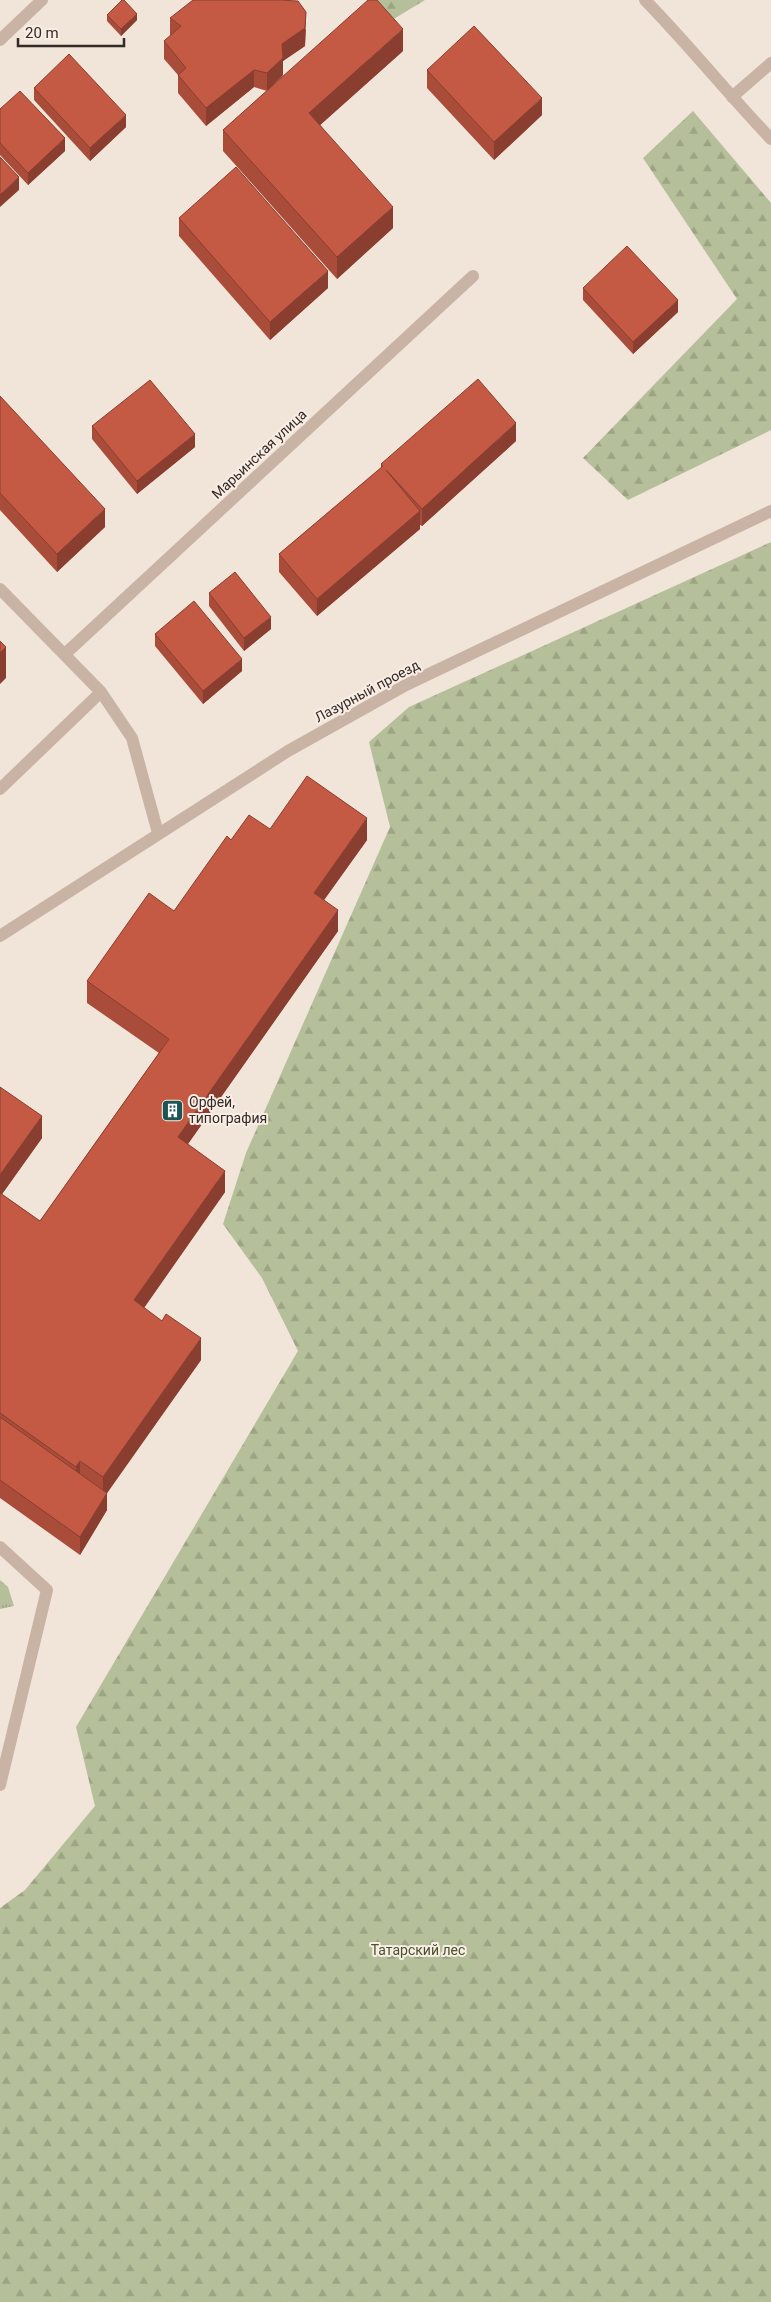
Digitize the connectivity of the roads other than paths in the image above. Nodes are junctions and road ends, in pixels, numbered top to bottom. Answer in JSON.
{"nodes":[{"id":1,"x":42,"y":0,"type":"edge"},
{"id":2,"x":645,"y":0,"type":"edge"},
{"id":3,"x":0,"y":40,"type":"edge"},
{"id":4,"x":771,"y":62,"type":"edge"},
{"id":5,"x":732,"y":97,"type":"junction"},
{"id":6,"x":771,"y":140,"type":"edge"},
{"id":7,"x":473,"y":276,"type":"dead end"},
{"id":8,"x":771,"y":511,"type":"edge"},
{"id":9,"x":0,"y":589,"type":"edge"},
{"id":10,"x":65,"y":654,"type":"junction"},
{"id":11,"x":101,"y":692,"type":"junction"},
{"id":12,"x":0,"y":788,"type":"edge"},
{"id":13,"x":158,"y":833,"type":"junction"},
{"id":14,"x":0,"y":936,"type":"edge"},
{"id":15,"x":0,"y":1547,"type":"edge"},
{"id":16,"x":0,"y":1785,"type":"edge"}],
"edges":[{"from":1,"to":3,"type":"street"},
{"from":2,"to":5,"type":"street"},
{"from":4,"to":5,"type":"street"},
{"from":5,"to":6,"type":"street"},
{"from":7,"to":10,"type":"street","name":"Марьинская улица"},
{"from":8,"to":13,"type":"street","name":"Лазурный проезд"},
{"from":9,"to":10,"type":"street"},
{"from":10,"to":11,"type":"street"},
{"from":11,"to":12,"type":"street"},
{"from":11,"to":13,"type":"street"},
{"from":13,"to":14,"type":"street","name":"Лазурный проезд"},
{"from":15,"to":16,"type":"street"}]}
